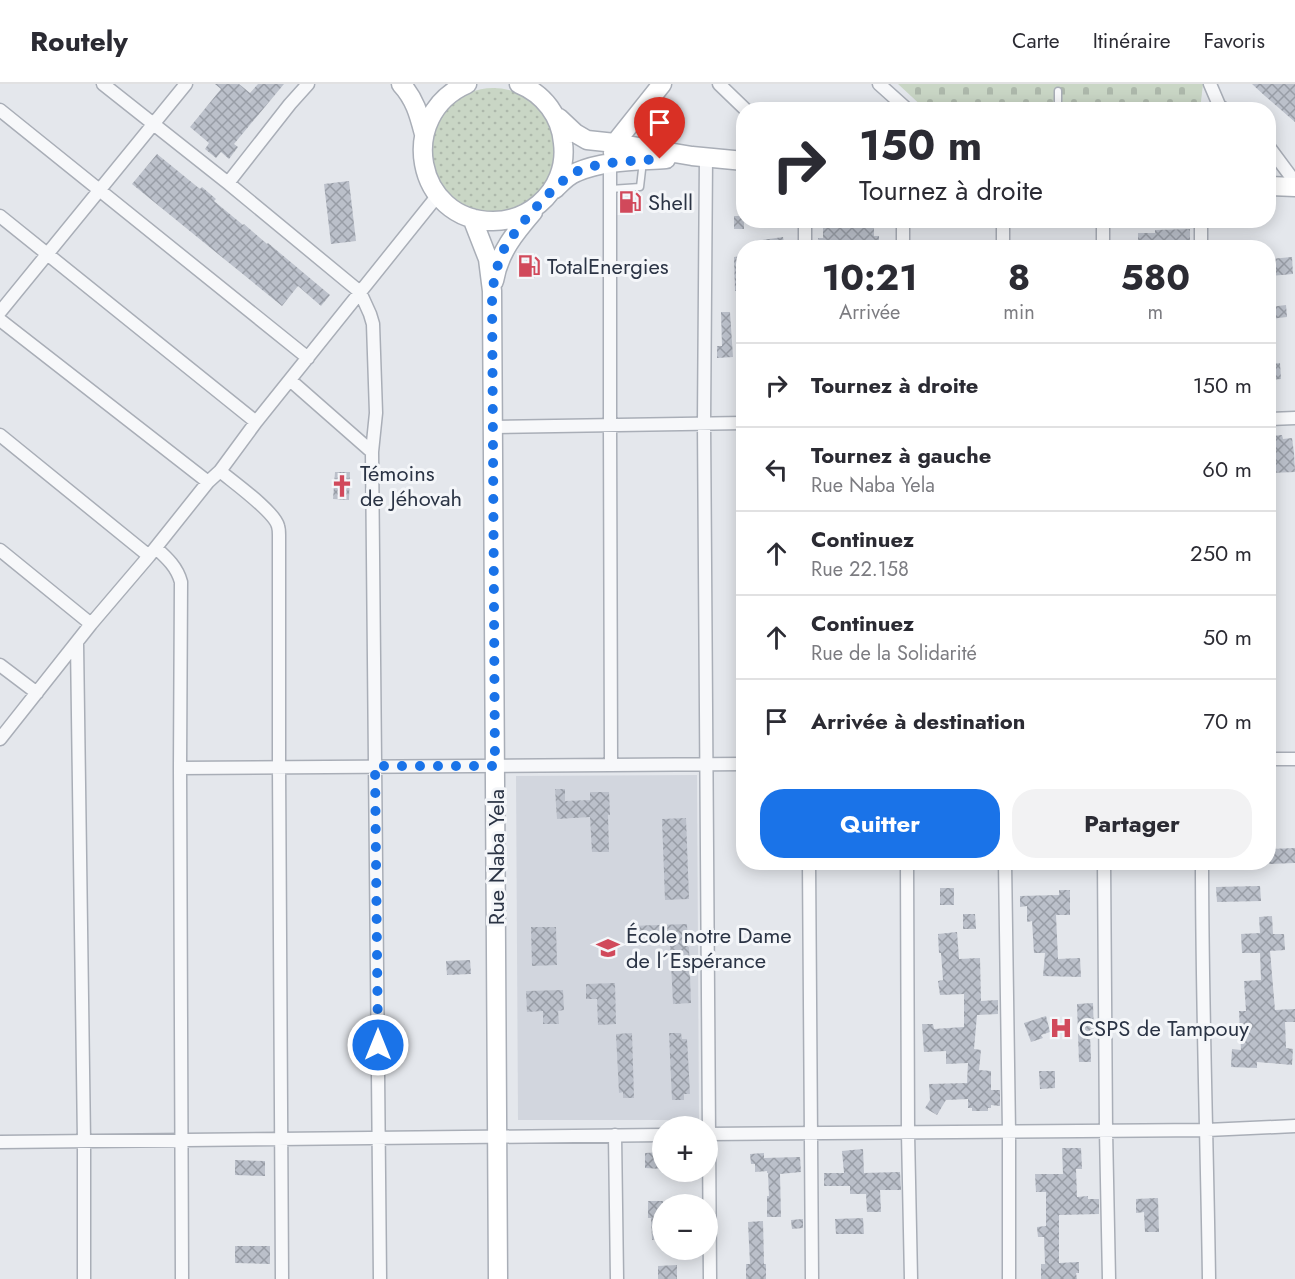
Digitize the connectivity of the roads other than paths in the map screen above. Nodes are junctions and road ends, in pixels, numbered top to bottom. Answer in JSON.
{"nodes":[{"id":1,"x":104,"y":84,"type":"edge"},
{"id":2,"x":186,"y":84,"type":"edge"},
{"id":3,"x":308,"y":84,"type":"edge"},
{"id":4,"x":401,"y":84,"type":"edge"},
{"id":5,"x":467,"y":84,"type":"edge"},
{"id":6,"x":519,"y":84,"type":"edge"},
{"id":7,"x":662,"y":84,"type":"edge"},
{"id":8,"x":718,"y":84,"type":"edge"},
{"id":9,"x":879,"y":84,"type":"edge"},
{"id":10,"x":1210,"y":84,"type":"edge"},
{"id":11,"x":1058,"y":91,"type":"dead end"},
{"id":12,"x":737,"y":102,"type":"edge"},
{"id":13,"x":899,"y":102,"type":"edge"},
{"id":14,"x":1058,"y":102,"type":"edge"},
{"id":15,"x":1218,"y":102,"type":"edge"},
{"id":16,"x":0,"y":110,"type":"edge"},
{"id":17,"x":553,"y":112,"type":"junction"},
{"id":18,"x":153,"y":124,"type":"junction"},
{"id":19,"x":424,"y":134,"type":"junction"},
{"id":20,"x":615,"y":143,"type":"junction"},
{"id":21,"x":1276,"y":156,"type":"edge"},
{"id":22,"x":699,"y":157,"type":"junction"},
{"id":23,"x":736,"y":159,"type":"edge"},
{"id":24,"x":644,"y":160,"type":"junction"},
{"id":25,"x":610,"y":163,"type":"junction"},
{"id":26,"x":1295,"y":182,"type":"edge"},
{"id":27,"x":228,"y":183,"type":"junction"},
{"id":28,"x":1276,"y":186,"type":"edge"},
{"id":29,"x":1295,"y":187,"type":"edge"},
{"id":30,"x":610,"y":189,"type":"junction"},
{"id":31,"x":99,"y":190,"type":"junction"},
{"id":32,"x":438,"y":195,"type":"junction"},
{"id":33,"x":544,"y":199,"type":"junction"},
{"id":34,"x":0,"y":216,"type":"edge"},
{"id":35,"x":472,"y":218,"type":"junction"},
{"id":36,"x":47,"y":254,"type":"junction"},
{"id":37,"x":492,"y":291,"type":"junction"},
{"id":38,"x":360,"y":292,"type":"junction"},
{"id":39,"x":0,"y":312,"type":"edge"},
{"id":40,"x":0,"y":320,"type":"edge"},
{"id":41,"x":308,"y":358,"type":"junction"},
{"id":42,"x":290,"y":380,"type":"junction"},
{"id":43,"x":1295,"y":418,"type":"edge"},
{"id":44,"x":1276,"y":419,"type":"edge"},
{"id":45,"x":256,"y":422,"type":"junction"},
{"id":46,"x":704,"y":423,"type":"junction"},
{"id":47,"x":736,"y":423,"type":"edge"},
{"id":48,"x":610,"y":425,"type":"junction"},
{"id":49,"x":493,"y":427,"type":"junction"},
{"id":50,"x":0,"y":435,"type":"edge"},
{"id":51,"x":372,"y":452,"type":"junction"},
{"id":52,"x":219,"y":471,"type":"junction"},
{"id":53,"x":208,"y":482,"type":"junction"},
{"id":54,"x":0,"y":550,"type":"edge"},
{"id":55,"x":152,"y":552,"type":"junction"},
{"id":56,"x":91,"y":624,"type":"junction"},
{"id":57,"x":77,"y":643,"type":"junction"},
{"id":58,"x":0,"y":665,"type":"edge"},
{"id":59,"x":37,"y":693,"type":"junction"},
{"id":60,"x":0,"y":738,"type":"edge"},
{"id":61,"x":1276,"y":759,"type":"edge"},
{"id":62,"x":1295,"y":759,"type":"edge"},
{"id":63,"x":707,"y":764,"type":"junction"},
{"id":64,"x":736,"y":764,"type":"edge"},
{"id":65,"x":611,"y":765,"type":"junction"},
{"id":66,"x":375,"y":766,"type":"junction"},
{"id":67,"x":495,"y":766,"type":"junction"},
{"id":68,"x":279,"y":767,"type":"junction"},
{"id":69,"x":180,"y":768,"type":"junction"},
{"id":70,"x":809,"y":870,"type":"edge"},
{"id":71,"x":907,"y":870,"type":"edge"},
{"id":72,"x":1005,"y":870,"type":"edge"},
{"id":73,"x":1104,"y":870,"type":"edge"},
{"id":74,"x":1202,"y":870,"type":"edge"},
{"id":75,"x":708,"y":1116,"type":"edge"},
{"id":76,"x":1295,"y":1126,"type":"edge"},
{"id":77,"x":1207,"y":1130,"type":"junction"},
{"id":78,"x":1106,"y":1131,"type":"junction"},
{"id":79,"x":1009,"y":1132,"type":"junction"},
{"id":80,"x":811,"y":1133,"type":"junction"},
{"id":81,"x":908,"y":1133,"type":"junction"},
{"id":82,"x":718,"y":1134,"type":"edge"},
{"id":83,"x":615,"y":1135,"type":"junction"},
{"id":84,"x":652,"y":1135,"type":"edge"},
{"id":85,"x":498,"y":1137,"type":"junction"},
{"id":86,"x":379,"y":1138,"type":"junction"},
{"id":87,"x":281,"y":1139,"type":"junction"},
{"id":88,"x":182,"y":1140,"type":"junction"},
{"id":89,"x":84,"y":1141,"type":"junction"},
{"id":90,"x":0,"y":1142,"type":"edge"},
{"id":91,"x":709,"y":1182,"type":"edge"},
{"id":92,"x":84,"y":1279,"type":"edge"},
{"id":93,"x":183,"y":1279,"type":"edge"},
{"id":94,"x":282,"y":1279,"type":"edge"},
{"id":95,"x":380,"y":1279,"type":"edge"},
{"id":96,"x":498,"y":1279,"type":"edge"},
{"id":97,"x":617,"y":1279,"type":"edge"},
{"id":98,"x":710,"y":1279,"type":"edge"},
{"id":99,"x":812,"y":1279,"type":"edge"},
{"id":100,"x":911,"y":1279,"type":"edge"},
{"id":101,"x":1009,"y":1279,"type":"edge"},
{"id":102,"x":1109,"y":1279,"type":"edge"},
{"id":103,"x":1209,"y":1279,"type":"edge"}],
"edges":[{"from":1,"to":18,"type":"street"},
{"from":2,"to":18,"type":"street"},
{"from":3,"to":27,"type":"street"},
{"from":4,"to":19,"type":"street"},
{"from":5,"to":19,"type":"street"},
{"from":6,"to":17,"type":"street"},
{"from":7,"to":20,"type":"street"},
{"from":8,"to":12,"type":"street"},
{"from":9,"to":13,"type":"street"},
{"from":10,"to":15,"type":"street"},
{"from":11,"to":14,"type":"lane"},
{"from":16,"to":31,"type":"street"},
{"from":17,"to":20,"type":"street"},
{"from":17,"to":33,"type":"street"},
{"from":18,"to":27,"type":"street"},
{"from":18,"to":31,"type":"street"},
{"from":19,"to":32,"type":"street"},
{"from":20,"to":22,"type":"street"},
{"from":20,"to":25,"type":"street"},
{"from":21,"to":26,"type":"street"},
{"from":22,"to":23,"type":"street"},
{"from":22,"to":24,"type":"street"},
{"from":22,"to":46,"type":"street"},
{"from":24,"to":25,"type":"street"},
{"from":24,"to":30,"type":"lane"},
{"from":25,"to":30,"type":"street"},
{"from":25,"to":33,"type":"street"},
{"from":27,"to":38,"type":"street"},
{"from":28,"to":29,"type":"street"},
{"from":30,"to":48,"type":"street"},
{"from":31,"to":36,"type":"street"},
{"from":31,"to":41,"type":"street"},
{"from":32,"to":35,"type":"street"},
{"from":32,"to":38,"type":"street"},
{"from":33,"to":35,"type":"street"},
{"from":33,"to":37,"type":"street"},
{"from":34,"to":36,"type":"street"},
{"from":35,"to":37,"type":"street"},
{"from":36,"to":39,"type":"street"},
{"from":36,"to":45,"type":"street"},
{"from":37,"to":49,"type":"street","name":"Rue Naba Yela"},
{"from":38,"to":41,"type":"street"},
{"from":38,"to":51,"type":"street"},
{"from":40,"to":53,"type":"street"},
{"from":41,"to":42,"type":"street"},
{"from":42,"to":45,"type":"street"},
{"from":42,"to":51,"type":"street"},
{"from":43,"to":44,"type":"street"},
{"from":45,"to":52,"type":"street"},
{"from":46,"to":47,"type":"street"},
{"from":46,"to":48,"type":"street"},
{"from":46,"to":63,"type":"street"},
{"from":48,"to":49,"type":"street"},
{"from":48,"to":65,"type":"street"},
{"from":49,"to":67,"type":"street","name":"Rue Naba Yela"},
{"from":50,"to":55,"type":"street"},
{"from":51,"to":66,"type":"street"},
{"from":52,"to":53,"type":"street"},
{"from":52,"to":68,"type":"street"},
{"from":53,"to":55,"type":"street"},
{"from":54,"to":56,"type":"street"},
{"from":55,"to":56,"type":"street"},
{"from":55,"to":69,"type":"street"},
{"from":56,"to":57,"type":"street"},
{"from":57,"to":59,"type":"street"},
{"from":57,"to":89,"type":"street"},
{"from":58,"to":59,"type":"street"},
{"from":59,"to":60,"type":"street"},
{"from":61,"to":62,"type":"street"},
{"from":63,"to":64,"type":"street"},
{"from":63,"to":65,"type":"street"},
{"from":63,"to":75,"type":"street"},
{"from":65,"to":67,"type":"street"},
{"from":66,"to":67,"type":"street"},
{"from":66,"to":68,"type":"street"},
{"from":66,"to":86,"type":"street"},
{"from":67,"to":85,"type":"street","name":"Rue Naba Yela"},
{"from":68,"to":69,"type":"street"},
{"from":68,"to":87,"type":"street"},
{"from":69,"to":88,"type":"street"},
{"from":70,"to":80,"type":"street"},
{"from":71,"to":81,"type":"street"},
{"from":72,"to":79,"type":"street"},
{"from":73,"to":78,"type":"street"},
{"from":74,"to":77,"type":"street"},
{"from":76,"to":77,"type":"street"},
{"from":77,"to":78,"type":"street"},
{"from":77,"to":103,"type":"street"},
{"from":78,"to":79,"type":"street"},
{"from":78,"to":102,"type":"street"},
{"from":79,"to":81,"type":"street"},
{"from":79,"to":101,"type":"street"},
{"from":80,"to":81,"type":"street"},
{"from":80,"to":82,"type":"street"},
{"from":80,"to":99,"type":"street"},
{"from":81,"to":100,"type":"street"},
{"from":83,"to":84,"type":"street"},
{"from":83,"to":85,"type":"street"},
{"from":83,"to":97,"type":"street"},
{"from":85,"to":86,"type":"street"},
{"from":85,"to":96,"type":"street","name":"Rue Naba Yela"},
{"from":86,"to":87,"type":"street"},
{"from":86,"to":95,"type":"street"},
{"from":87,"to":88,"type":"street"},
{"from":87,"to":94,"type":"street"},
{"from":88,"to":89,"type":"street"},
{"from":88,"to":93,"type":"street"},
{"from":89,"to":90,"type":"street"},
{"from":89,"to":92,"type":"street"},
{"from":91,"to":98,"type":"street"}]}
